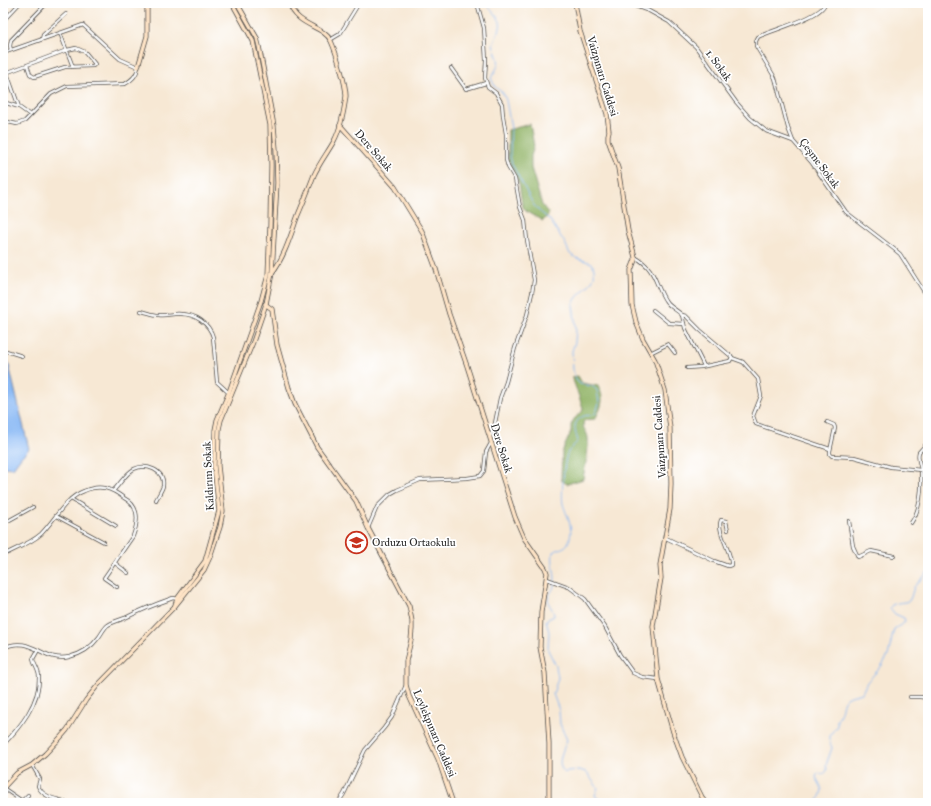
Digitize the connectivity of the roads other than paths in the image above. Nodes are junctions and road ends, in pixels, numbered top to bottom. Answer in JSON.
{"nodes":[{"id":1,"x":20,"y":3,"type":"edge"},
{"id":2,"x":47,"y":3,"type":"edge"},
{"id":3,"x":147,"y":3,"type":"edge"},
{"id":4,"x":232,"y":3,"type":"edge"},
{"id":5,"x":237,"y":3,"type":"edge"},
{"id":6,"x":289,"y":3,"type":"edge"},
{"id":7,"x":360,"y":3,"type":"edge"},
{"id":8,"x":477,"y":3,"type":"edge"},
{"id":9,"x":575,"y":3,"type":"edge"},
{"id":10,"x":627,"y":3,"type":"edge"},
{"id":11,"x":825,"y":3,"type":"edge"},
{"id":12,"x":66,"y":14,"type":"dead end"},
{"id":13,"x":3,"y":21,"type":"edge"},
{"id":14,"x":60,"y":33,"type":"junction"},
{"id":15,"x":42,"y":39,"type":"junction"},
{"id":16,"x":330,"y":40,"type":"junction"},
{"id":17,"x":11,"y":50,"type":"junction"},
{"id":18,"x":67,"y":50,"type":"junction"},
{"id":19,"x":3,"y":53,"type":"edge"},
{"id":20,"x":3,"y":62,"type":"edge"},
{"id":21,"x":27,"y":65,"type":"junction"},
{"id":22,"x":73,"y":67,"type":"junction"},
{"id":23,"x":138,"y":67,"type":"junction"},
{"id":24,"x":451,"y":68,"type":"dead end"},
{"id":25,"x":7,"y":72,"type":"junction"},
{"id":26,"x":3,"y":74,"type":"edge"},
{"id":27,"x":486,"y":83,"type":"junction"},
{"id":28,"x":3,"y":102,"type":"edge"},
{"id":29,"x":19,"y":107,"type":"junction"},
{"id":30,"x":30,"y":115,"type":"junction"},
{"id":31,"x":3,"y":121,"type":"edge"},
{"id":32,"x":340,"y":124,"type":"junction"},
{"id":33,"x":793,"y":141,"type":"junction"},
{"id":34,"x":635,"y":257,"type":"junction"},
{"id":35,"x":272,"y":273,"type":"junction"},
{"id":36,"x":268,"y":275,"type":"junction"},
{"id":37,"x":928,"y":298,"type":"edge"},
{"id":38,"x":261,"y":301,"type":"junction"},
{"id":39,"x":266,"y":304,"type":"junction"},
{"id":40,"x":653,"y":310,"type":"dead end"},
{"id":41,"x":141,"y":311,"type":"dead end"},
{"id":42,"x":682,"y":315,"type":"junction"},
{"id":43,"x":684,"y":324,"type":"junction"},
{"id":44,"x":3,"y":350,"type":"edge"},
{"id":45,"x":652,"y":352,"type":"junction"},
{"id":46,"x":675,"y":353,"type":"dead end"},
{"id":47,"x":22,"y":356,"type":"dead end"},
{"id":48,"x":732,"y":358,"type":"junction"},
{"id":49,"x":704,"y":366,"type":"junction"},
{"id":50,"x":688,"y":368,"type":"dead end"},
{"id":51,"x":230,"y":393,"type":"junction"},
{"id":52,"x":828,"y":422,"type":"dead end"},
{"id":53,"x":490,"y":438,"type":"junction"},
{"id":54,"x":491,"y":442,"type":"junction"},
{"id":55,"x":928,"y":442,"type":"edge"},
{"id":56,"x":830,"y":449,"type":"junction"},
{"id":57,"x":921,"y":470,"type":"junction"},
{"id":58,"x":114,"y":490,"type":"junction"},
{"id":59,"x":71,"y":500,"type":"junction"},
{"id":60,"x":156,"y":500,"type":"dead end"},
{"id":61,"x":33,"y":507,"type":"dead end"},
{"id":62,"x":56,"y":516,"type":"junction"},
{"id":63,"x":849,"y":521,"type":"dead end"},
{"id":64,"x":911,"y":523,"type":"dead end"},
{"id":65,"x":3,"y":526,"type":"edge"},
{"id":66,"x":116,"y":526,"type":"dead end"},
{"id":67,"x":368,"y":528,"type":"junction"},
{"id":68,"x":728,"y":530,"type":"dead end"},
{"id":69,"x":666,"y":538,"type":"junction"},
{"id":70,"x":104,"y":542,"type":"dead end"},
{"id":71,"x":3,"y":555,"type":"edge"},
{"id":72,"x":894,"y":556,"type":"dead end"},
{"id":73,"x":115,"y":563,"type":"junction"},
{"id":74,"x":128,"y":573,"type":"dead end"},
{"id":75,"x":547,"y":579,"type":"junction"},
{"id":76,"x":117,"y":588,"type":"dead end"},
{"id":77,"x":178,"y":599,"type":"junction"},
{"id":78,"x":3,"y":648,"type":"edge"},
{"id":79,"x":38,"y":650,"type":"junction"},
{"id":80,"x":658,"y":679,"type":"junction"},
{"id":81,"x":406,"y":685,"type":"junction"},
{"id":82,"x":910,"y":697,"type":"dead end"},
{"id":83,"x":928,"y":698,"type":"edge"},
{"id":84,"x":3,"y":745,"type":"edge"},
{"id":85,"x":32,"y":765,"type":"junction"},
{"id":86,"x":3,"y":788,"type":"edge"},
{"id":87,"x":28,"y":794,"type":"dead end"},
{"id":88,"x":64,"y":801,"type":"dead end"},
{"id":89,"x":338,"y":803,"type":"edge"},
{"id":90,"x":453,"y":803,"type":"edge"},
{"id":91,"x":550,"y":803,"type":"edge"},
{"id":92,"x":705,"y":803,"type":"edge"}],
"edges":[{"from":1,"to":13,"type":"street"},
{"from":2,"to":17,"type":"street"},
{"from":3,"to":23,"type":"street"},
{"from":4,"to":36,"type":"street","name":"Kaldırım Sokak"},
{"from":5,"to":35,"type":"street"},
{"from":6,"to":16,"type":"street"},
{"from":7,"to":16,"type":"street"},
{"from":8,"to":27,"type":"street"},
{"from":9,"to":34,"type":"street","name":"Vaizpınarı Caddesi"},
{"from":10,"to":33,"type":"street","name":"1. Sokak"},
{"from":11,"to":33,"type":"street","name":"Çeşme Sokak"},
{"from":12,"to":15,"type":"street"},
{"from":14,"to":15,"type":"street"},
{"from":14,"to":18,"type":"street"},
{"from":14,"to":23,"type":"street"},
{"from":15,"to":17,"type":"street"},
{"from":16,"to":32,"type":"street","name":"Kaldırım Sokak"},
{"from":17,"to":19,"type":"street"},
{"from":18,"to":21,"type":"street"},
{"from":18,"to":22,"type":"street"},
{"from":18,"to":22,"type":"street"},
{"from":20,"to":25,"type":"street"},
{"from":21,"to":22,"type":"street"},
{"from":21,"to":25,"type":"street"},
{"from":23,"to":30,"type":"street"},
{"from":24,"to":27,"type":"street"},
{"from":25,"to":26,"type":"street"},
{"from":25,"to":29,"type":"street"},
{"from":27,"to":53,"type":"street"},
{"from":28,"to":29,"type":"street"},
{"from":29,"to":30,"type":"street"},
{"from":30,"to":31,"type":"street"},
{"from":32,"to":35,"type":"street","name":"Kaldırım Sokak"},
{"from":32,"to":53,"type":"street","name":"Dere Sokak"},
{"from":33,"to":37,"type":"street","name":"Çeşme Sokak"},
{"from":34,"to":42,"type":"street"},
{"from":34,"to":45,"type":"street","name":"Vaizpınarı Caddesi"},
{"from":35,"to":36,"type":"street"},
{"from":35,"to":39,"type":"street","name":"Kaldırım Sokak"},
{"from":36,"to":38,"type":"street","name":"Kaldırım Sokak"},
{"from":38,"to":39,"type":"street"},
{"from":38,"to":51,"type":"street","name":"Kaldırım Sokak"},
{"from":39,"to":51,"type":"street","name":"Kaldırım Sokak"},
{"from":39,"to":67,"type":"street","name":"Leylekpınarı Caddesi"},
{"from":40,"to":43,"type":"street"},
{"from":41,"to":51,"type":"street"},
{"from":42,"to":43,"type":"street"},
{"from":42,"to":48,"type":"street"},
{"from":43,"to":49,"type":"street"},
{"from":44,"to":47,"type":"street"},
{"from":45,"to":46,"type":"street"},
{"from":45,"to":69,"type":"street","name":"Vaizpınarı Caddesi"},
{"from":48,"to":49,"type":"street"},
{"from":48,"to":56,"type":"street"},
{"from":49,"to":50,"type":"street"},
{"from":51,"to":77,"type":"street","name":"Kaldırım Sokak"},
{"from":52,"to":56,"type":"street"},
{"from":53,"to":54,"type":"street","name":"Dere Sokak"},
{"from":54,"to":67,"type":"street"},
{"from":54,"to":75,"type":"street","name":"Dere Sokak"},
{"from":55,"to":57,"type":"street"},
{"from":56,"to":57,"type":"street"},
{"from":57,"to":64,"type":"street"},
{"from":58,"to":59,"type":"street"},
{"from":58,"to":60,"type":"street"},
{"from":58,"to":73,"type":"street"},
{"from":59,"to":62,"type":"street"},
{"from":59,"to":66,"type":"street"},
{"from":61,"to":65,"type":"street"},
{"from":62,"to":70,"type":"street"},
{"from":62,"to":71,"type":"street"},
{"from":63,"to":72,"type":"street"},
{"from":67,"to":81,"type":"street","name":"Leylekpınarı Caddesi"},
{"from":68,"to":69,"type":"street"},
{"from":69,"to":80,"type":"street","name":"Vaizpınarı Caddesi"},
{"from":73,"to":74,"type":"street"},
{"from":73,"to":76,"type":"street"},
{"from":75,"to":80,"type":"street"},
{"from":75,"to":91,"type":"street"},
{"from":77,"to":79,"type":"street"},
{"from":77,"to":85,"type":"street","name":"Kaldırım Sokak"},
{"from":78,"to":79,"type":"street"},
{"from":79,"to":84,"type":"street"},
{"from":80,"to":92,"type":"street","name":"Vaizpınarı Caddesi"},
{"from":81,"to":89,"type":"street"},
{"from":81,"to":90,"type":"street","name":"Leylekpınarı Caddesi"},
{"from":82,"to":83,"type":"street"},
{"from":85,"to":86,"type":"street","name":"Kaldırım Sokak"},
{"from":85,"to":88,"type":"street"},
{"from":86,"to":87,"type":"street"}]}
